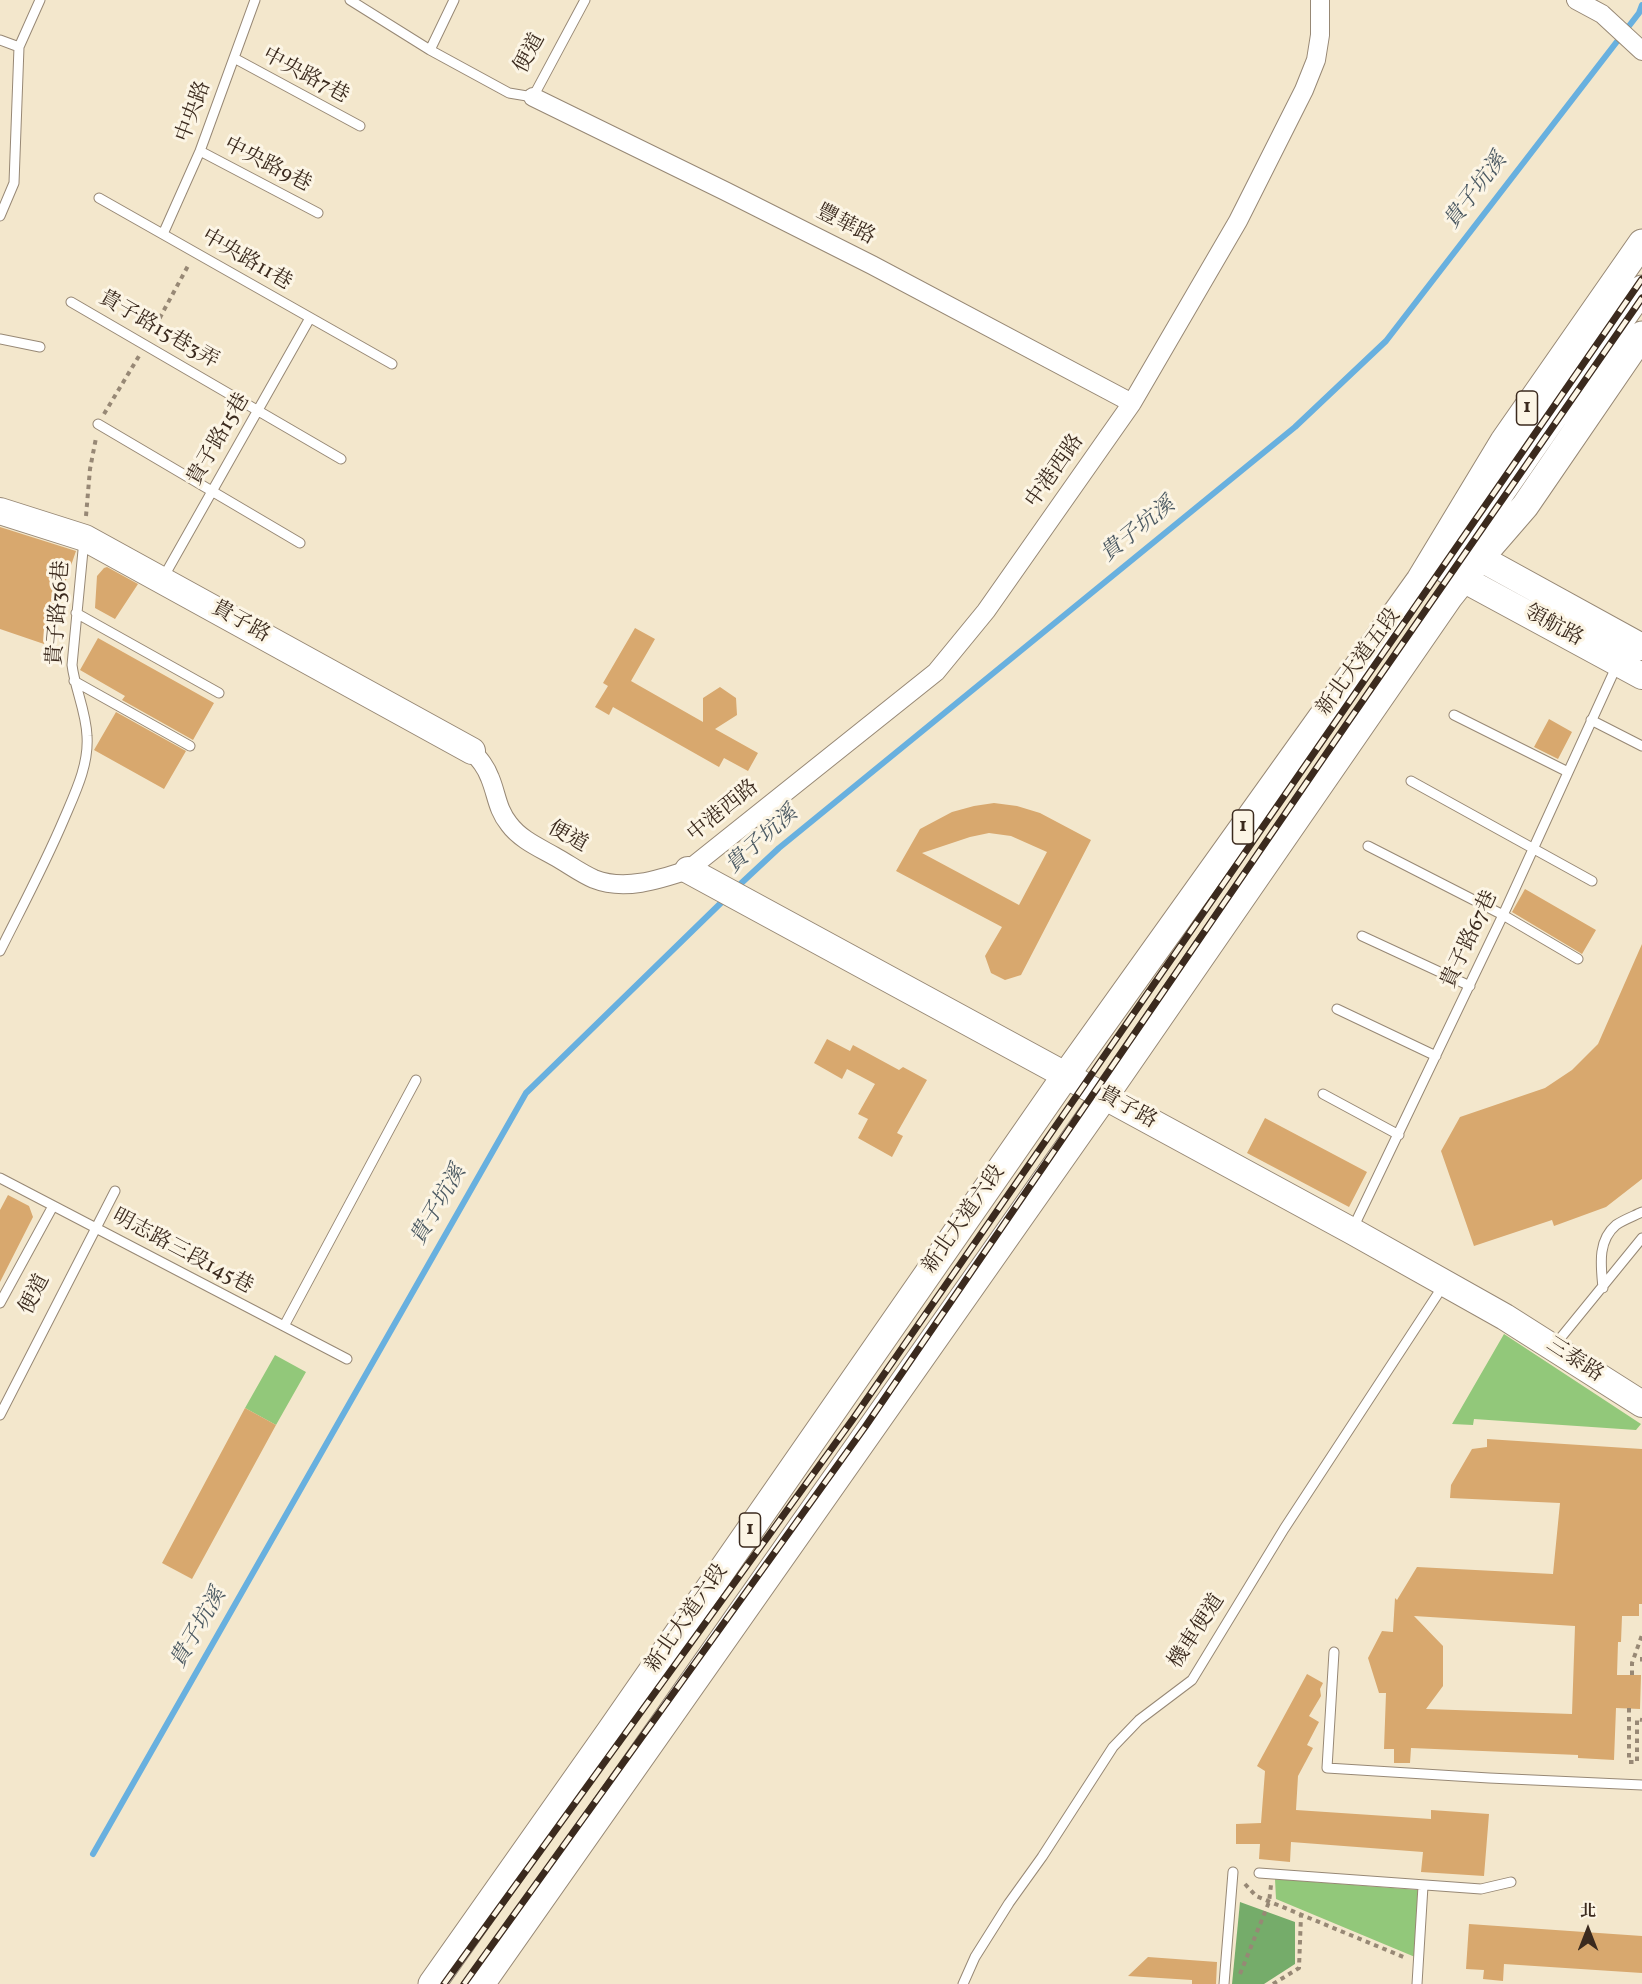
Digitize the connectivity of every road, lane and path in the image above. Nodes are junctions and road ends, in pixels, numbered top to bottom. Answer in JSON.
{"nodes":[{"id":1,"x":40,"y":0,"type":"edge"},
{"id":2,"x":255,"y":0,"type":"edge"},
{"id":3,"x":350,"y":0,"type":"edge"},
{"id":4,"x":454,"y":0,"type":"edge"},
{"id":5,"x":585,"y":0,"type":"edge"},
{"id":6,"x":1320,"y":0,"type":"edge"},
{"id":7,"x":1576,"y":0,"type":"edge"},
{"id":8,"x":0,"y":40,"type":"edge"},
{"id":9,"x":19,"y":47,"type":"junction"},
{"id":10,"x":430,"y":50,"type":"junction"},
{"id":11,"x":1641,"y":50,"type":"edge"},
{"id":12,"x":234,"y":58,"type":"junction"},
{"id":13,"x":533,"y":98,"type":"junction"},
{"id":14,"x":360,"y":126,"type":"dead end"},
{"id":15,"x":200,"y":151,"type":"junction"},
{"id":16,"x":99,"y":198,"type":"dead end"},
{"id":17,"x":318,"y":213,"type":"dead end"},
{"id":18,"x":0,"y":216,"type":"edge"},
{"id":19,"x":163,"y":234,"type":"junction"},
{"id":20,"x":1642,"y":243,"type":"edge"},
{"id":21,"x":195,"y":253,"type":"junction"},
{"id":22,"x":1642,"y":289,"type":"edge"},
{"id":23,"x":71,"y":302,"type":"dead end"},
{"id":24,"x":310,"y":318,"type":"junction"},
{"id":25,"x":1642,"y":335,"type":"edge"},
{"id":26,"x":0,"y":339,"type":"edge"},
{"id":27,"x":146,"y":345,"type":"junction"},
{"id":28,"x":40,"y":347,"type":"dead end"},
{"id":29,"x":392,"y":364,"type":"dead end"},
{"id":30,"x":1131,"y":403,"type":"junction"},
{"id":31,"x":258,"y":411,"type":"junction"},
{"id":32,"x":98,"y":424,"type":"junction"},
{"id":33,"x":340,"y":459,"type":"dead end"},
{"id":34,"x":212,"y":491,"type":"junction"},
{"id":35,"x":0,"y":511,"type":"edge"},
{"id":36,"x":85,"y":538,"type":"junction"},
{"id":37,"x":300,"y":543,"type":"dead end"},
{"id":38,"x":1480,"y":558,"type":"junction"},
{"id":39,"x":162,"y":580,"type":"junction"},
{"id":40,"x":1420,"y":580,"type":"junction"},
{"id":41,"x":1453,"y":582,"type":"junction"},
{"id":42,"x":76,"y":613,"type":"junction"},
{"id":43,"x":1642,"y":647,"type":"edge"},
{"id":44,"x":1618,"y":663,"type":"junction"},
{"id":45,"x":1642,"y":676,"type":"edge"},
{"id":46,"x":74,"y":681,"type":"junction"},
{"id":47,"x":219,"y":693,"type":"dead end"},
{"id":48,"x":1454,"y":715,"type":"dead end"},
{"id":49,"x":1591,"y":720,"type":"junction"},
{"id":50,"x":190,"y":746,"type":"dead end"},
{"id":51,"x":1642,"y":746,"type":"edge"},
{"id":52,"x":472,"y":751,"type":"joint"},
{"id":53,"x":1568,"y":772,"type":"junction"},
{"id":54,"x":1411,"y":781,"type":"dead end"},
{"id":55,"x":1368,"y":846,"type":"dead end"},
{"id":56,"x":1533,"y":849,"type":"junction"},
{"id":57,"x":688,"y":870,"type":"junction"},
{"id":58,"x":1592,"y":881,"type":"dead end"},
{"id":59,"x":1503,"y":915,"type":"junction"},
{"id":60,"x":1362,"y":936,"type":"dead end"},
{"id":61,"x":0,"y":951,"type":"edge"},
{"id":62,"x":1578,"y":959,"type":"dead end"},
{"id":63,"x":1470,"y":986,"type":"junction"},
{"id":64,"x":1338,"y":1009,"type":"dead end"},
{"id":65,"x":1436,"y":1056,"type":"junction"},
{"id":66,"x":1066,"y":1075,"type":"junction"},
{"id":67,"x":416,"y":1080,"type":"dead end"},
{"id":68,"x":1323,"y":1094,"type":"dead end"},
{"id":69,"x":1104,"y":1097,"type":"junction"},
{"id":70,"x":1399,"y":1135,"type":"junction"},
{"id":71,"x":1,"y":1182,"type":"edge"},
{"id":72,"x":115,"y":1191,"type":"dead end"},
{"id":73,"x":53,"y":1206,"type":"junction"},
{"id":74,"x":1642,"y":1212,"type":"edge"},
{"id":75,"x":95,"y":1228,"type":"junction"},
{"id":76,"x":1352,"y":1231,"type":"junction"},
{"id":77,"x":1642,"y":1238,"type":"edge"},
{"id":78,"x":1445,"y":1283,"type":"junction"},
{"id":79,"x":1603,"y":1288,"type":"junction"},
{"id":80,"x":0,"y":1303,"type":"edge"},
{"id":81,"x":1505,"y":1317,"type":"joint"},
{"id":82,"x":284,"y":1326,"type":"junction"},
{"id":83,"x":1553,"y":1347,"type":"junction"},
{"id":84,"x":347,"y":1359,"type":"dead end"},
{"id":85,"x":1642,"y":1404,"type":"edge"},
{"id":86,"x":0,"y":1415,"type":"edge"},
{"id":87,"x":1642,"y":1635,"type":"edge"},
{"id":88,"x":1334,"y":1652,"type":"dead end"},
{"id":89,"x":1642,"y":1657,"type":"edge"},
{"id":90,"x":1642,"y":1662,"type":"edge"},
{"id":91,"x":1632,"y":1675,"type":"dead end"},
{"id":92,"x":1629,"y":1708,"type":"dead end"},
{"id":93,"x":1642,"y":1720,"type":"edge"},
{"id":94,"x":1642,"y":1785,"type":"edge"},
{"id":95,"x":1233,"y":1872,"type":"joint"},
{"id":96,"x":1259,"y":1874,"type":"dead end"},
{"id":97,"x":1511,"y":1882,"type":"dead end"},
{"id":98,"x":1423,"y":1886,"type":"junction"},
{"id":99,"x":1269,"y":1902,"type":"junction"},
{"id":100,"x":1301,"y":1915,"type":"junction"},
{"id":101,"x":1418,"y":1962,"type":"junction"},
{"id":102,"x":432,"y":1984,"type":"edge"},
{"id":103,"x":481,"y":1984,"type":"edge"},
{"id":104,"x":963,"y":1984,"type":"edge"},
{"id":105,"x":1224,"y":1984,"type":"edge"},
{"id":106,"x":1236,"y":1984,"type":"edge"},
{"id":107,"x":1273,"y":1984,"type":"edge"},
{"id":108,"x":1417,"y":1984,"type":"edge"}],
"edges":[{"from":1,"to":9,"type":"lane"},
{"from":2,"to":12,"type":"lane","name":"中央路"},
{"from":3,"to":10,"type":"lane"},
{"from":4,"to":10,"type":"lane"},
{"from":5,"to":13,"type":"lane","name":"便道"},
{"from":6,"to":30,"type":"street","name":"中港西路"},
{"from":7,"to":11,"type":"street"},
{"from":8,"to":9,"type":"lane"},
{"from":9,"to":18,"type":"lane"},
{"from":10,"to":13,"type":"lane"},
{"from":12,"to":14,"type":"lane","name":"中央路7巷"},
{"from":12,"to":15,"type":"lane","name":"中央路"},
{"from":13,"to":30,"type":"street","name":"豐華路"},
{"from":15,"to":17,"type":"lane","name":"中央路9巷"},
{"from":15,"to":19,"type":"lane","name":"中央路"},
{"from":16,"to":19,"type":"lane","name":"中央路11巷"},
{"from":19,"to":21,"type":"lane","name":"中央路11巷"},
{"from":20,"to":40,"type":"main road","name":"新北大道五段","number":"1"},
{"from":21,"to":24,"type":"lane","name":"中央路11巷"},
{"from":21,"to":27,"type":"path"},
{"from":22,"to":41,"type":"main road","name":"新北大道五段","number":"1"},
{"from":23,"to":27,"type":"lane","name":"貴子路15巷3弄"},
{"from":24,"to":29,"type":"lane","name":"中央路11巷"},
{"from":24,"to":31,"type":"lane","name":"貴子路15巷"},
{"from":25,"to":38,"type":"main road"},
{"from":26,"to":28,"type":"lane"},
{"from":27,"to":31,"type":"lane","name":"貴子路15巷3弄"},
{"from":27,"to":32,"type":"path"},
{"from":30,"to":57,"type":"street","name":"中港西路"},
{"from":31,"to":33,"type":"lane","name":"貴子路15巷3弄"},
{"from":31,"to":34,"type":"lane","name":"貴子路15巷"},
{"from":32,"to":34,"type":"lane"},
{"from":32,"to":36,"type":"path"},
{"from":34,"to":37,"type":"lane"},
{"from":34,"to":39,"type":"lane","name":"貴子路15巷"},
{"from":35,"to":36,"type":"street","name":"貴子路"},
{"from":36,"to":39,"type":"street","name":"貴子路"},
{"from":36,"to":42,"type":"lane","name":"貴子路36巷"},
{"from":38,"to":41,"type":"main road"},
{"from":38,"to":43,"type":"street","name":"領航路"},
{"from":39,"to":52,"type":"street","name":"貴子路"},
{"from":40,"to":41,"type":"main road"},
{"from":40,"to":66,"type":"main road","name":"新北大道五段","number":"1"},
{"from":41,"to":44,"type":"street","name":"領航路"},
{"from":41,"to":69,"type":"main road","name":"新北大道五段","number":"1"},
{"from":42,"to":46,"type":"lane","name":"貴子路36巷"},
{"from":42,"to":47,"type":"lane"},
{"from":44,"to":45,"type":"street","name":"領航路"},
{"from":44,"to":49,"type":"lane","name":"貴子路67巷"},
{"from":46,"to":50,"type":"lane"},
{"from":46,"to":61,"type":"lane","name":"貴子路36巷"},
{"from":48,"to":53,"type":"lane"},
{"from":49,"to":51,"type":"lane"},
{"from":49,"to":53,"type":"lane","name":"貴子路67巷"},
{"from":52,"to":57,"type":"street","name":"便道"},
{"from":53,"to":56,"type":"lane","name":"貴子路67巷"},
{"from":54,"to":56,"type":"lane"},
{"from":55,"to":59,"type":"lane"},
{"from":56,"to":58,"type":"lane"},
{"from":56,"to":59,"type":"lane","name":"貴子路67巷"},
{"from":57,"to":66,"type":"street","name":"貴子路"},
{"from":59,"to":62,"type":"lane"},
{"from":59,"to":63,"type":"lane","name":"貴子路67巷"},
{"from":60,"to":63,"type":"lane"},
{"from":63,"to":65,"type":"lane","name":"貴子路67巷"},
{"from":64,"to":65,"type":"lane"},
{"from":65,"to":70,"type":"lane","name":"貴子路67巷"},
{"from":66,"to":69,"type":"street","name":"貴子路"},
{"from":66,"to":102,"type":"main road","name":"新北大道六段","number":"1"},
{"from":67,"to":82,"type":"lane"},
{"from":68,"to":70,"type":"lane"},
{"from":69,"to":76,"type":"street","name":"貴子路"},
{"from":69,"to":103,"type":"main road","name":"新北大道六段","number":"1"},
{"from":70,"to":76,"type":"lane","name":"貴子路67巷"},
{"from":71,"to":73,"type":"lane","name":"明志路三段145巷"},
{"from":72,"to":75,"type":"lane","name":"便道"},
{"from":73,"to":75,"type":"lane","name":"明志路三段145巷"},
{"from":73,"to":80,"type":"lane"},
{"from":74,"to":79,"type":"lane"},
{"from":75,"to":82,"type":"lane","name":"明志路三段145巷"},
{"from":75,"to":86,"type":"lane","name":"便道"},
{"from":76,"to":78,"type":"street","name":"貴子路"},
{"from":77,"to":79,"type":"lane"},
{"from":78,"to":81,"type":"street","name":"貴子路"},
{"from":78,"to":104,"type":"lane","name":"機車便道"},
{"from":79,"to":83,"type":"lane"},
{"from":81,"to":83,"type":"street","name":"三泰路"},
{"from":82,"to":84,"type":"lane","name":"明志路三段145巷"},
{"from":83,"to":85,"type":"street","name":"三泰路"},
{"from":87,"to":91,"type":"path"},
{"from":88,"to":94,"type":"lane"},
{"from":89,"to":90,"type":"path"},
{"from":92,"to":93,"type":"path"},
{"from":95,"to":99,"type":"path"},
{"from":95,"to":105,"type":"lane"},
{"from":96,"to":98,"type":"lane"},
{"from":97,"to":98,"type":"lane"},
{"from":98,"to":101,"type":"lane"},
{"from":99,"to":100,"type":"path"},
{"from":99,"to":106,"type":"path"},
{"from":100,"to":101,"type":"path"},
{"from":100,"to":107,"type":"path"},
{"from":101,"to":108,"type":"lane"}]}
